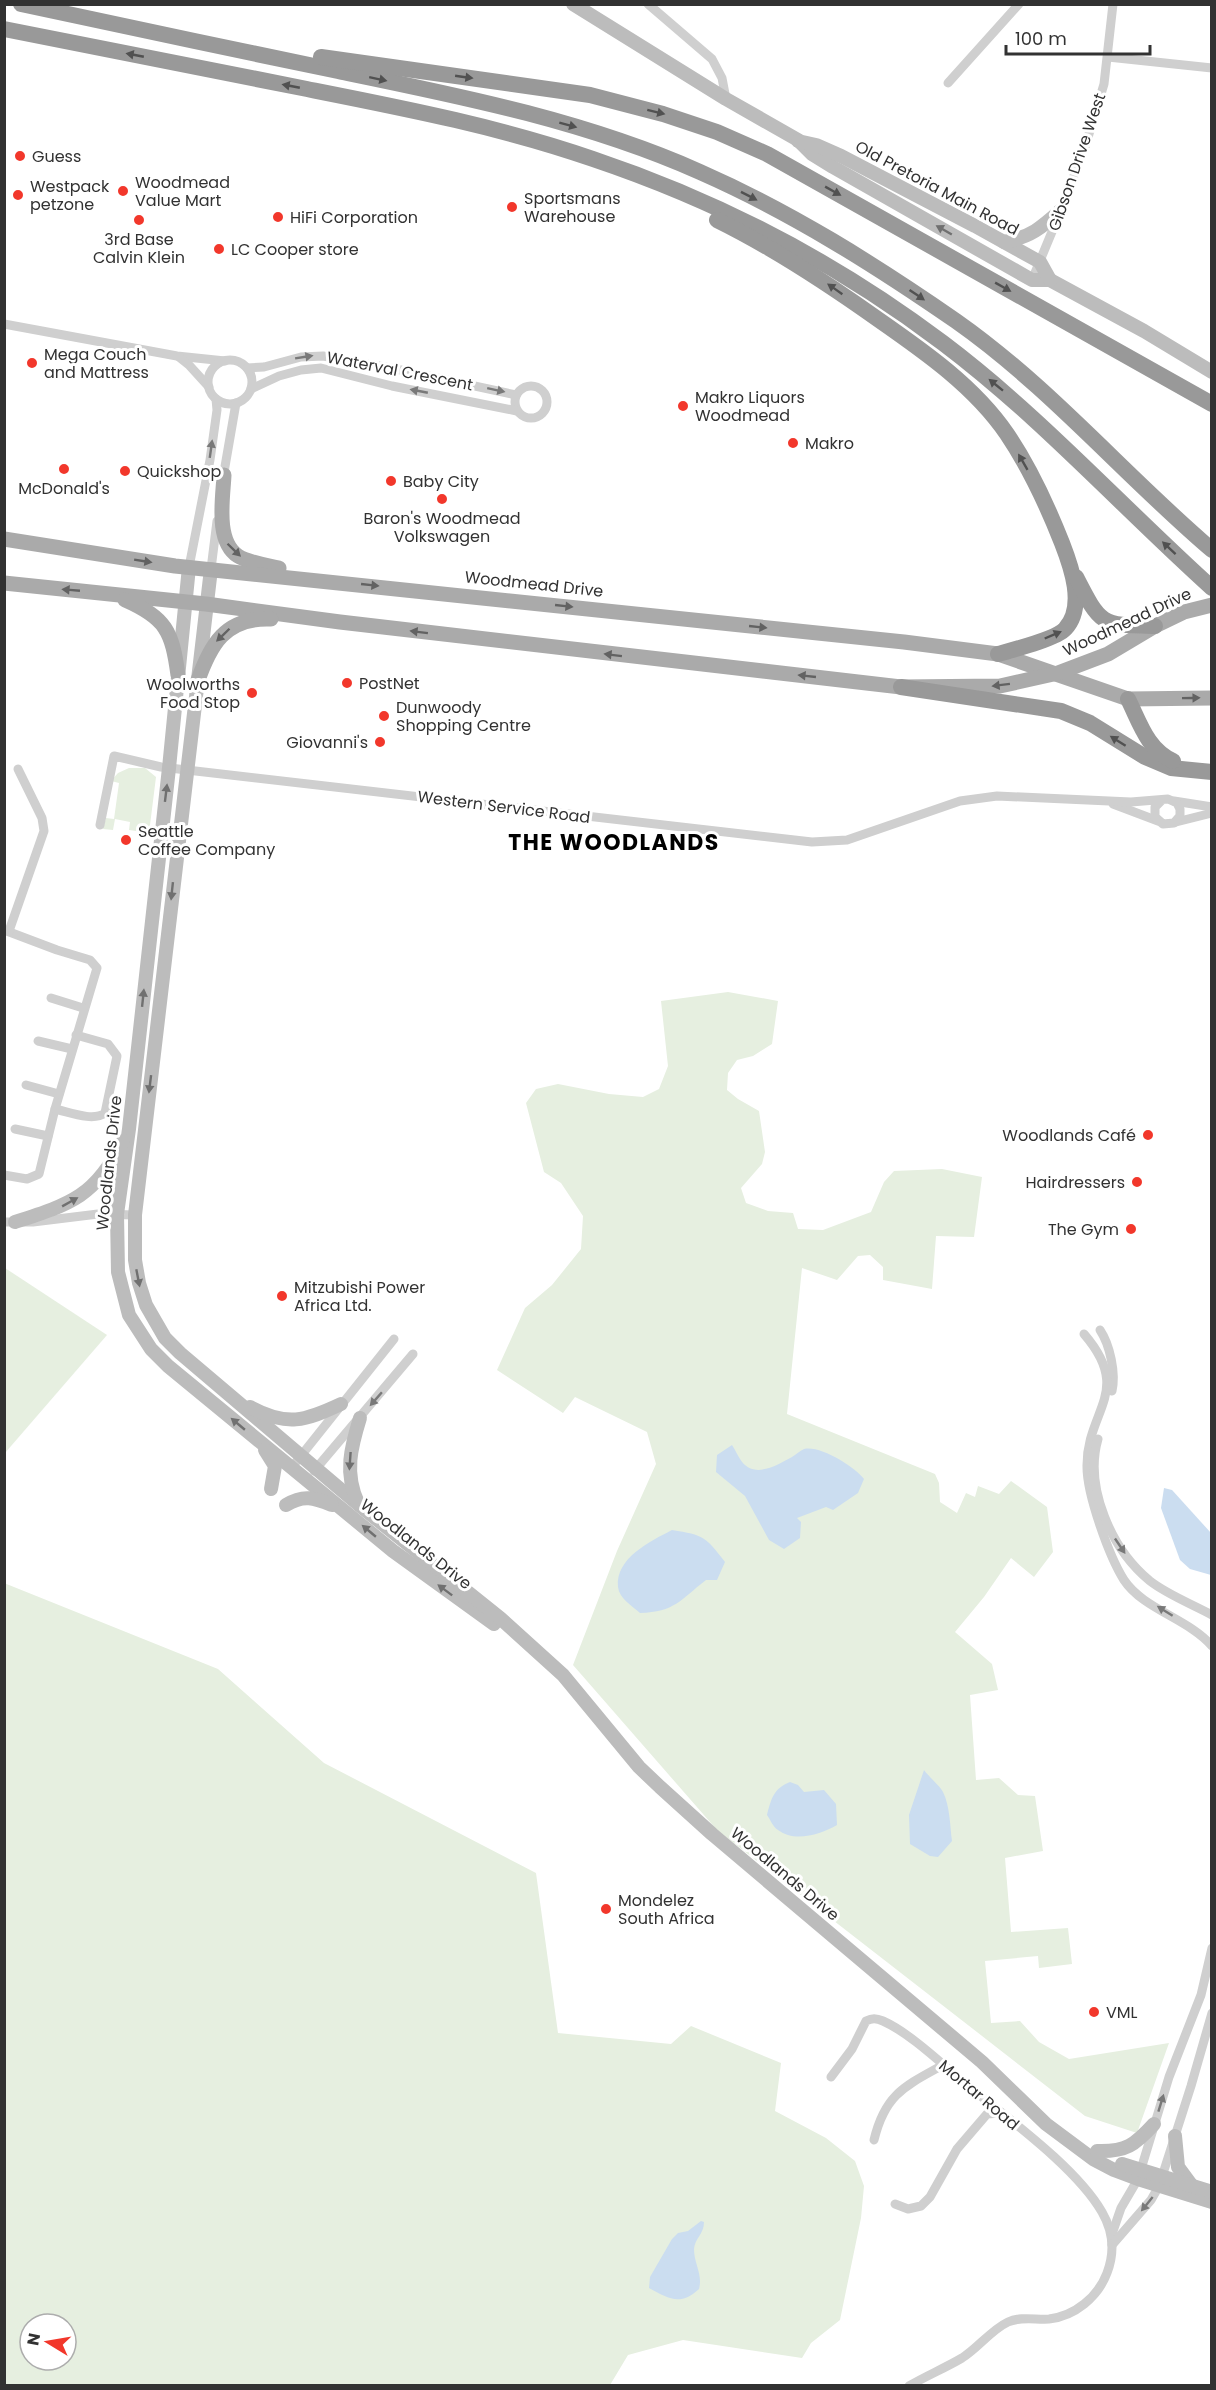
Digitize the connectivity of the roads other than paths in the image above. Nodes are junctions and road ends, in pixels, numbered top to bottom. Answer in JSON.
{"nodes":[{"id":1,"x":21,"y":4,"type":"edge"},
{"id":2,"x":573,"y":4,"type":"edge"},
{"id":3,"x":648,"y":4,"type":"edge"},
{"id":4,"x":1019,"y":4,"type":"edge"},
{"id":5,"x":1113,"y":4,"type":"edge"},
{"id":6,"x":4,"y":29,"type":"edge"},
{"id":7,"x":198,"y":42,"type":"junction"},
{"id":8,"x":1107,"y":57,"type":"junction"},
{"id":9,"x":1212,"y":68,"type":"edge"},
{"id":10,"x":948,"y":83,"type":"dead end"},
{"id":11,"x":726,"y":99,"type":"junction"},
{"id":12,"x":798,"y":140,"type":"junction"},
{"id":13,"x":593,"y":158,"type":"junction"},
{"id":14,"x":1061,"y":210,"type":"junction"},
{"id":15,"x":1004,"y":242,"type":"junction"},
{"id":16,"x":1040,"y":262,"type":"junction"},
{"id":17,"x":1032,"y":280,"type":"junction"},
{"id":18,"x":1050,"y":280,"type":"junction"},
{"id":19,"x":4,"y":324,"type":"edge"},
{"id":20,"x":177,"y":356,"type":"junction"},
{"id":21,"x":225,"y":361,"type":"junction"},
{"id":22,"x":247,"y":368,"type":"junction"},
{"id":23,"x":1212,"y":372,"type":"edge"},
{"id":24,"x":209,"y":387,"type":"junction"},
{"id":25,"x":251,"y":389,"type":"junction"},
{"id":26,"x":516,"y":395,"type":"junction"},
{"id":27,"x":216,"y":399,"type":"junction"},
{"id":28,"x":236,"y":403,"type":"junction"},
{"id":29,"x":1212,"y":404,"type":"edge"},
{"id":30,"x":517,"y":411,"type":"junction"},
{"id":31,"x":224,"y":475,"type":"junction"},
{"id":32,"x":4,"y":539,"type":"edge"},
{"id":33,"x":1212,"y":550,"type":"edge"},
{"id":34,"x":1071,"y":566,"type":"junction"},
{"id":35,"x":189,"y":567,"type":"junction"},
{"id":36,"x":210,"y":569,"type":"junction"},
{"id":37,"x":330,"y":580,"type":"junction"},
{"id":38,"x":4,"y":583,"type":"edge"},
{"id":39,"x":1212,"y":588,"type":"edge"},
{"id":40,"x":108,"y":593,"type":"junction"},
{"id":41,"x":185,"y":602,"type":"junction"},
{"id":42,"x":206,"y":604,"type":"junction"},
{"id":43,"x":1212,"y":605,"type":"edge"},
{"id":44,"x":340,"y":622,"type":"junction"},
{"id":45,"x":1155,"y":626,"type":"junction"},
{"id":46,"x":998,"y":654,"type":"junction"},
{"id":47,"x":1058,"y":674,"type":"junction"},
{"id":48,"x":178,"y":675,"type":"junction"},
{"id":49,"x":197,"y":683,"type":"junction"},
{"id":50,"x":901,"y":687,"type":"junction"},
{"id":51,"x":1212,"y":698,"type":"edge"},
{"id":52,"x":1128,"y":699,"type":"junction"},
{"id":53,"x":169,"y":768,"type":"junction"},
{"id":54,"x":18,"y":769,"type":"dead end"},
{"id":55,"x":186,"y":770,"type":"junction"},
{"id":56,"x":1212,"y":772,"type":"edge"},
{"id":57,"x":1162,"y":800,"type":"junction"},
{"id":58,"x":1102,"y":801,"type":"junction"},
{"id":59,"x":1174,"y":801,"type":"junction"},
{"id":60,"x":1212,"y":807,"type":"edge"},
{"id":61,"x":1212,"y":813,"type":"edge"},
{"id":62,"x":1158,"y":821,"type":"junction"},
{"id":63,"x":1176,"y":822,"type":"junction"},
{"id":64,"x":100,"y":825,"type":"dead end"},
{"id":65,"x":7,"y":931,"type":"edge"},
{"id":66,"x":51,"y":998,"type":"dead end"},
{"id":67,"x":83,"y":1008,"type":"junction"},
{"id":68,"x":76,"y":1035,"type":"junction"},
{"id":69,"x":38,"y":1041,"type":"dead end"},
{"id":70,"x":72,"y":1049,"type":"junction"},
{"id":71,"x":26,"y":1085,"type":"dead end"},
{"id":72,"x":59,"y":1094,"type":"junction"},
{"id":73,"x":55,"y":1109,"type":"junction"},
{"id":74,"x":15,"y":1129,"type":"dead end"},
{"id":75,"x":129,"y":1129,"type":"junction"},
{"id":76,"x":48,"y":1136,"type":"junction"},
{"id":77,"x":4,"y":1174,"type":"edge"},
{"id":78,"x":117,"y":1214,"type":"junction"},
{"id":79,"x":135,"y":1215,"type":"junction"},
{"id":80,"x":10,"y":1222,"type":"edge"},
{"id":81,"x":1100,"y":1330,"type":"dead end"},
{"id":82,"x":1084,"y":1334,"type":"dead end"},
{"id":83,"x":394,"y":1339,"type":"dead end"},
{"id":84,"x":413,"y":1353,"type":"dead end"},
{"id":85,"x":227,"y":1394,"type":"junction"},
{"id":86,"x":341,"y":1404,"type":"junction"},
{"id":87,"x":360,"y":1418,"type":"junction"},
{"id":88,"x":260,"y":1442,"type":"junction"},
{"id":89,"x":296,"y":1461,"type":"junction"},
{"id":90,"x":311,"y":1474,"type":"junction"},
{"id":91,"x":272,"y":1490,"type":"dead end"},
{"id":92,"x":286,"y":1505,"type":"dead end"},
{"id":93,"x":360,"y":1505,"type":"junction"},
{"id":94,"x":345,"y":1510,"type":"junction"},
{"id":95,"x":1212,"y":1615,"type":"edge"},
{"id":96,"x":528,"y":1646,"type":"junction"},
{"id":97,"x":1212,"y":1646,"type":"edge"},
{"id":98,"x":1212,"y":1948,"type":"edge"},
{"id":99,"x":1212,"y":2013,"type":"edge"},
{"id":100,"x":982,"y":2062,"type":"junction"},
{"id":101,"x":943,"y":2065,"type":"junction"},
{"id":102,"x":831,"y":2077,"type":"dead end"},
{"id":103,"x":1001,"y":2113,"type":"junction"},
{"id":104,"x":1154,"y":2124,"type":"junction"},
{"id":105,"x":1175,"y":2136,"type":"junction"},
{"id":106,"x":873,"y":2140,"type":"dead end"},
{"id":107,"x":1097,"y":2151,"type":"junction"},
{"id":108,"x":1140,"y":2175,"type":"junction"},
{"id":109,"x":1160,"y":2182,"type":"junction"},
{"id":110,"x":1192,"y":2186,"type":"junction"},
{"id":111,"x":1212,"y":2192,"type":"edge"},
{"id":112,"x":1212,"y":2202,"type":"edge"},
{"id":113,"x":895,"y":2204,"type":"dead end"},
{"id":114,"x":1112,"y":2234,"type":"junction"},
{"id":115,"x":1112,"y":2245,"type":"junction"},
{"id":116,"x":909,"y":2385,"type":"edge"}],
"edges":[{"from":1,"to":7,"type":"highway"},
{"from":2,"to":11,"type":"main road","name":"Old Pretoria Main Road"},
{"from":3,"to":11,"type":"street"},
{"from":4,"to":10,"type":"street"},
{"from":5,"to":8,"type":"street","name":"Gibson Drive West"},
{"from":13,"to":6,"type":"highway","one_way":true},
{"from":7,"to":29,"type":"highway","one_way":true},
{"from":7,"to":33,"type":"highway","one_way":true},
{"from":8,"to":9,"type":"street"},
{"from":8,"to":14,"type":"street","name":"Gibson Drive West"},
{"from":11,"to":12,"type":"main road","name":"Old Pretoria Main Road"},
{"from":12,"to":15,"type":"main road","name":"Old Pretoria Main Road"},
{"from":17,"to":12,"type":"main road","name":"Old Pretoria Main Road","one_way":true},
{"from":34,"to":13,"type":"highway","one_way":true},
{"from":39,"to":13,"type":"highway","one_way":true},
{"from":14,"to":15,"type":"main road"},
{"from":14,"to":16,"type":"street","name":"Gibson Drive West"},
{"from":15,"to":16,"type":"main road","name":"Old Pretoria Main Road"},
{"from":16,"to":17,"type":"street","name":"Gibson Drive West"},
{"from":16,"to":18,"type":"main road"},
{"from":17,"to":18,"type":"main road","name":"Old Pretoria Main Road"},
{"from":18,"to":23,"type":"main road","name":"Old Pretoria Main Road"},
{"from":19,"to":20,"type":"street"},
{"from":20,"to":21,"type":"street"},
{"from":20,"to":24,"type":"street"},
{"from":21,"to":22,"type":"street"},
{"from":21,"to":24,"type":"street"},
{"from":22,"to":25,"type":"street"},
{"from":22,"to":26,"type":"street","name":"Waterval Crescent","one_way":true},
{"from":24,"to":27,"type":"street"},
{"from":25,"to":28,"type":"street"},
{"from":30,"to":25,"type":"street","name":"Waterval Crescent","one_way":true},
{"from":26,"to":30,"type":"street"},
{"from":26,"to":30,"type":"street"},
{"from":27,"to":28,"type":"street"},
{"from":35,"to":27,"type":"street","one_way":true},
{"from":28,"to":31,"type":"street"},
{"from":31,"to":36,"type":"street"},
{"from":31,"to":37,"type":"main road","one_way":true},
{"from":32,"to":35,"type":"main road","name":"Woodmead Drive","one_way":true},
{"from":34,"to":45,"type":"highway"},
{"from":46,"to":34,"type":"highway","one_way":true},
{"from":35,"to":36,"type":"main road","name":"Woodmead Drive"},
{"from":35,"to":41,"type":"main road","name":"Woodlands Drive"},
{"from":36,"to":37,"type":"main road","name":"Woodmead Drive"},
{"from":36,"to":42,"type":"main road","name":"Woodlands Drive"},
{"from":37,"to":46,"type":"main road","name":"Woodmead Drive","one_way":true},
{"from":40,"to":38,"type":"main road","name":"Woodmead Drive","one_way":true},
{"from":40,"to":41,"type":"main road","name":"Woodmead Drive"},
{"from":40,"to":48,"type":"main road"},
{"from":41,"to":42,"type":"main road","name":"Woodmead Drive"},
{"from":41,"to":48,"type":"main road","name":"Woodlands Drive"},
{"from":42,"to":44,"type":"main road","name":"Woodmead Drive"},
{"from":42,"to":49,"type":"main road","name":"Woodlands Drive"},
{"from":43,"to":45,"type":"main road","name":"Woodmead Drive"},
{"from":44,"to":49,"type":"main road","one_way":true},
{"from":50,"to":44,"type":"main road","name":"Woodmead Drive","one_way":true},
{"from":45,"to":47,"type":"main road","name":"Woodmead Drive"},
{"from":46,"to":47,"type":"main road","name":"Woodmead Drive"},
{"from":47,"to":50,"type":"main road","name":"Woodmead Drive","one_way":true},
{"from":47,"to":52,"type":"main road","name":"Woodmead Drive"},
{"from":48,"to":53,"type":"main road","name":"Woodlands Drive"},
{"from":49,"to":55,"type":"main road","name":"Woodlands Drive"},
{"from":56,"to":50,"type":"highway","one_way":true},
{"from":52,"to":51,"type":"main road","name":"Woodmead Drive","one_way":true},
{"from":52,"to":56,"type":"highway"},
{"from":53,"to":55,"type":"street","name":"Western Service Road"},
{"from":53,"to":64,"type":"street","name":"Western Service Road"},
{"from":75,"to":53,"type":"main road","name":"Woodlands Drive","one_way":true},
{"from":54,"to":65,"type":"street"},
{"from":55,"to":58,"type":"street","name":"Western Service Road"},
{"from":55,"to":79,"type":"main road","name":"Woodlands Drive","one_way":true},
{"from":57,"to":58,"type":"street","name":"Western Service Road"},
{"from":57,"to":59,"type":"street"},
{"from":57,"to":62,"type":"street"},
{"from":58,"to":62,"type":"street","name":"Western Service Road"},
{"from":59,"to":60,"type":"street"},
{"from":59,"to":63,"type":"street"},
{"from":61,"to":63,"type":"street"},
{"from":62,"to":63,"type":"street"},
{"from":65,"to":67,"type":"street"},
{"from":66,"to":67,"type":"street"},
{"from":67,"to":68,"type":"street"},
{"from":68,"to":70,"type":"street"},
{"from":68,"to":73,"type":"street"},
{"from":69,"to":70,"type":"street"},
{"from":70,"to":72,"type":"street"},
{"from":71,"to":72,"type":"street"},
{"from":72,"to":73,"type":"street"},
{"from":73,"to":76,"type":"street"},
{"from":74,"to":76,"type":"street"},
{"from":75,"to":78,"type":"main road","name":"Woodlands Drive"},
{"from":80,"to":75,"type":"main road","one_way":true},
{"from":76,"to":77,"type":"street"},
{"from":78,"to":79,"type":"street"},
{"from":78,"to":80,"type":"street"},
{"from":88,"to":78,"type":"main road","name":"Woodlands Drive","one_way":true},
{"from":79,"to":85,"type":"main road","name":"Woodlands Drive","one_way":true},
{"from":81,"to":95,"type":"street","one_way":true},
{"from":97,"to":82,"type":"street","one_way":true},
{"from":83,"to":86,"type":"street"},
{"from":84,"to":87,"type":"street","one_way":true},
{"from":85,"to":86,"type":"main road"},
{"from":85,"to":89,"type":"main road","name":"Woodlands Drive"},
{"from":86,"to":89,"type":"street"},
{"from":87,"to":90,"type":"street"},
{"from":87,"to":93,"type":"main road","one_way":true},
{"from":88,"to":89,"type":"main road","name":"Woodlands Drive"},
{"from":88,"to":91,"type":"main road"},
{"from":89,"to":90,"type":"main road","name":"Woodlands Drive"},
{"from":90,"to":93,"type":"main road","name":"Woodlands Drive"},
{"from":90,"to":94,"type":"main road","name":"Woodlands Drive"},
{"from":92,"to":94,"type":"main road"},
{"from":93,"to":96,"type":"main road","name":"Woodlands Drive"},
{"from":96,"to":94,"type":"main road","name":"Woodlands Drive","one_way":true},
{"from":96,"to":100,"type":"main road","name":"Woodlands Drive"},
{"from":104,"to":98,"type":"street","one_way":true},
{"from":99,"to":105,"type":"street"},
{"from":100,"to":107,"type":"main road","name":"Woodlands Drive"},
{"from":100,"to":108,"type":"main road","name":"Woodlands Drive"},
{"from":101,"to":102,"type":"street","name":"Mortar Road"},
{"from":101,"to":103,"type":"street","name":"Mortar Road"},
{"from":101,"to":106,"type":"street"},
{"from":103,"to":113,"type":"street"},
{"from":103,"to":114,"type":"street","name":"Mortar Road"},
{"from":104,"to":107,"type":"main road"},
{"from":104,"to":108,"type":"street"},
{"from":105,"to":109,"type":"street"},
{"from":105,"to":110,"type":"main road"},
{"from":107,"to":108,"type":"main road","name":"Woodlands Drive"},
{"from":108,"to":109,"type":"main road","name":"Woodlands Drive"},
{"from":108,"to":114,"type":"street"},
{"from":109,"to":110,"type":"main road","name":"Woodlands Drive"},
{"from":109,"to":112,"type":"main road","name":"Woodlands Drive"},
{"from":109,"to":115,"type":"street","one_way":true},
{"from":110,"to":111,"type":"main road","name":"Woodlands Drive"},
{"from":114,"to":115,"type":"street","name":"Mortar Road"},
{"from":115,"to":116,"type":"street","name":"Mortar Road"}]}
